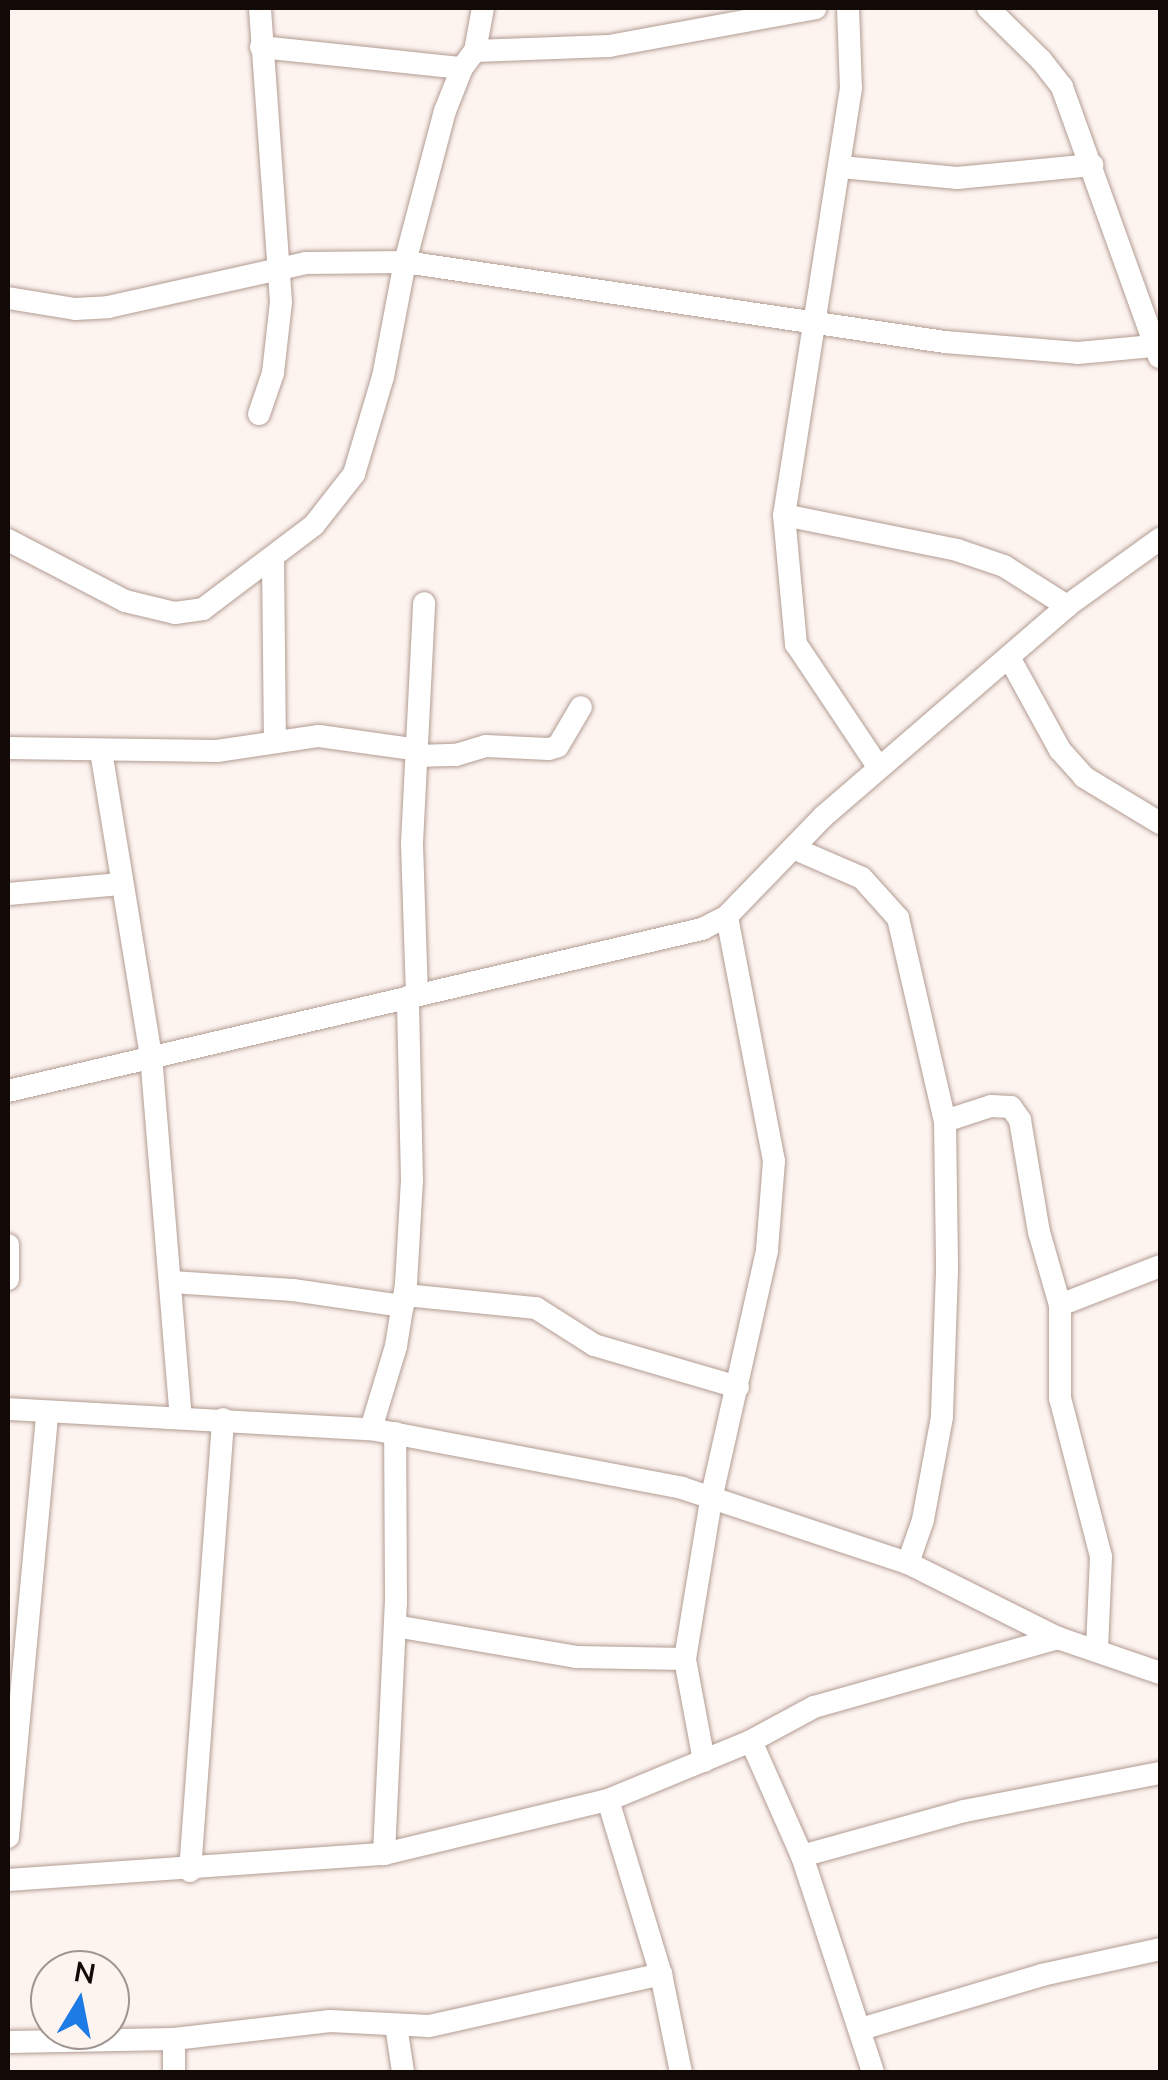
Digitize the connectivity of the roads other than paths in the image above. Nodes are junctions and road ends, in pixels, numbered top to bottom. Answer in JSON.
{"nodes":[{"id":1,"x":260,"y":8,"type":"edge"},
{"id":2,"x":483,"y":8,"type":"edge"},
{"id":3,"x":816,"y":8,"type":"edge"},
{"id":4,"x":848,"y":8,"type":"edge"},
{"id":5,"x":988,"y":8,"type":"edge"},
{"id":6,"x":260,"y":47,"type":"junction"},
{"id":7,"x":468,"y":59,"type":"junction"},
{"id":8,"x":1092,"y":165,"type":"junction"},
{"id":9,"x":840,"y":167,"type":"junction"},
{"id":10,"x":405,"y":262,"type":"junction"},
{"id":11,"x":279,"y":269,"type":"junction"},
{"id":12,"x":8,"y":298,"type":"edge"},
{"id":13,"x":816,"y":327,"type":"junction"},
{"id":14,"x":1157,"y":353,"type":"edge"},
{"id":15,"x":259,"y":414,"type":"dead end"},
{"id":16,"x":784,"y":514,"type":"junction"},
{"id":17,"x":1160,"y":539,"type":"edge"},
{"id":18,"x":8,"y":540,"type":"edge"},
{"id":19,"x":273,"y":558,"type":"junction"},
{"id":20,"x":424,"y":603,"type":"dead end"},
{"id":21,"x":1067,"y":606,"type":"junction"},
{"id":22,"x":1010,"y":659,"type":"junction"},
{"id":23,"x":581,"y":706,"type":"dead end"},
{"id":24,"x":275,"y":741,"type":"junction"},
{"id":25,"x":8,"y":748,"type":"edge"},
{"id":26,"x":101,"y":751,"type":"junction"},
{"id":27,"x":418,"y":753,"type":"junction"},
{"id":28,"x":879,"y":768,"type":"junction"},
{"id":29,"x":1160,"y":823,"type":"edge"},
{"id":30,"x":793,"y":848,"type":"junction"},
{"id":31,"x":122,"y":884,"type":"junction"},
{"id":32,"x":8,"y":894,"type":"edge"},
{"id":33,"x":726,"y":916,"type":"junction"},
{"id":34,"x":412,"y":996,"type":"junction"},
{"id":35,"x":151,"y":1055,"type":"junction"},
{"id":36,"x":8,"y":1091,"type":"edge"},
{"id":37,"x":944,"y":1120,"type":"junction"},
{"id":38,"x":8,"y":1244,"type":"edge"},
{"id":39,"x":1160,"y":1266,"type":"edge"},
{"id":40,"x":8,"y":1280,"type":"edge"},
{"id":41,"x":172,"y":1282,"type":"junction"},
{"id":42,"x":404,"y":1301,"type":"junction"},
{"id":43,"x":1060,"y":1305,"type":"junction"},
{"id":44,"x":738,"y":1387,"type":"junction"},
{"id":45,"x":8,"y":1409,"type":"edge"},
{"id":46,"x":46,"y":1413,"type":"junction"},
{"id":47,"x":181,"y":1418,"type":"junction"},
{"id":48,"x":223,"y":1419,"type":"junction"},
{"id":49,"x":372,"y":1429,"type":"junction"},
{"id":50,"x":396,"y":1433,"type":"junction"},
{"id":51,"x":712,"y":1495,"type":"junction"},
{"id":52,"x":908,"y":1563,"type":"junction"},
{"id":53,"x":395,"y":1626,"type":"junction"},
{"id":54,"x":1058,"y":1638,"type":"junction"},
{"id":55,"x":1098,"y":1650,"type":"junction"},
{"id":56,"x":685,"y":1659,"type":"junction"},
{"id":57,"x":1160,"y":1673,"type":"edge"},
{"id":58,"x":751,"y":1741,"type":"junction"},
{"id":59,"x":704,"y":1761,"type":"junction"},
{"id":60,"x":1160,"y":1774,"type":"edge"},
{"id":61,"x":608,"y":1800,"type":"junction"},
{"id":62,"x":8,"y":1836,"type":"edge"},
{"id":63,"x":384,"y":1854,"type":"junction"},
{"id":64,"x":802,"y":1856,"type":"junction"},
{"id":65,"x":190,"y":1871,"type":"junction"},
{"id":66,"x":8,"y":1880,"type":"edge"},
{"id":67,"x":1160,"y":1950,"type":"edge"},
{"id":68,"x":662,"y":1974,"type":"junction"},
{"id":69,"x":396,"y":2025,"type":"junction"},
{"id":70,"x":861,"y":2029,"type":"junction"},
{"id":71,"x":174,"y":2038,"type":"junction"},
{"id":72,"x":8,"y":2042,"type":"edge"},
{"id":73,"x":174,"y":2072,"type":"edge"},
{"id":74,"x":403,"y":2072,"type":"edge"},
{"id":75,"x":680,"y":2072,"type":"edge"},
{"id":76,"x":874,"y":2072,"type":"edge"}],
"edges":[{"from":1,"to":6,"type":"street"},
{"from":2,"to":7,"type":"street"},
{"from":3,"to":7,"type":"street"},
{"from":4,"to":9,"type":"street"},
{"from":5,"to":8,"type":"street"},
{"from":6,"to":7,"type":"street"},
{"from":6,"to":11,"type":"street"},
{"from":7,"to":10,"type":"street"},
{"from":8,"to":9,"type":"street"},
{"from":8,"to":14,"type":"street"},
{"from":9,"to":13,"type":"street"},
{"from":10,"to":11,"type":"street"},
{"from":10,"to":13,"type":"street"},
{"from":10,"to":19,"type":"street"},
{"from":11,"to":12,"type":"street"},
{"from":11,"to":15,"type":"street"},
{"from":13,"to":14,"type":"street"},
{"from":13,"to":16,"type":"street"},
{"from":16,"to":21,"type":"street"},
{"from":16,"to":28,"type":"street"},
{"from":17,"to":21,"type":"street"},
{"from":18,"to":19,"type":"street"},
{"from":19,"to":24,"type":"street"},
{"from":20,"to":27,"type":"street"},
{"from":21,"to":22,"type":"street"},
{"from":22,"to":28,"type":"street"},
{"from":22,"to":29,"type":"street"},
{"from":23,"to":27,"type":"street"},
{"from":24,"to":26,"type":"street"},
{"from":24,"to":27,"type":"street"},
{"from":25,"to":26,"type":"street"},
{"from":26,"to":31,"type":"street"},
{"from":27,"to":34,"type":"street"},
{"from":28,"to":30,"type":"street"},
{"from":30,"to":33,"type":"street"},
{"from":30,"to":37,"type":"street"},
{"from":31,"to":32,"type":"street"},
{"from":31,"to":35,"type":"street"},
{"from":33,"to":34,"type":"street"},
{"from":33,"to":44,"type":"street"},
{"from":34,"to":35,"type":"street"},
{"from":34,"to":42,"type":"street"},
{"from":35,"to":36,"type":"street"},
{"from":35,"to":41,"type":"street"},
{"from":37,"to":43,"type":"street"},
{"from":37,"to":52,"type":"street"},
{"from":38,"to":40,"type":"street"},
{"from":39,"to":43,"type":"street"},
{"from":41,"to":42,"type":"street"},
{"from":41,"to":47,"type":"street"},
{"from":42,"to":44,"type":"street"},
{"from":42,"to":49,"type":"street"},
{"from":43,"to":55,"type":"street"},
{"from":44,"to":51,"type":"street"},
{"from":45,"to":46,"type":"street"},
{"from":46,"to":47,"type":"street"},
{"from":46,"to":62,"type":"street"},
{"from":47,"to":48,"type":"street"},
{"from":48,"to":49,"type":"street"},
{"from":48,"to":65,"type":"street"},
{"from":49,"to":50,"type":"street"},
{"from":50,"to":51,"type":"street"},
{"from":50,"to":53,"type":"street"},
{"from":51,"to":52,"type":"street"},
{"from":51,"to":56,"type":"street"},
{"from":52,"to":54,"type":"street"},
{"from":53,"to":56,"type":"street"},
{"from":53,"to":63,"type":"street"},
{"from":54,"to":55,"type":"street"},
{"from":54,"to":58,"type":"street"},
{"from":55,"to":57,"type":"street"},
{"from":56,"to":59,"type":"street"},
{"from":58,"to":59,"type":"street"},
{"from":58,"to":64,"type":"street"},
{"from":59,"to":61,"type":"street"},
{"from":60,"to":64,"type":"street"},
{"from":61,"to":63,"type":"street"},
{"from":61,"to":68,"type":"street"},
{"from":63,"to":65,"type":"street"},
{"from":64,"to":70,"type":"street"},
{"from":65,"to":66,"type":"street"},
{"from":67,"to":70,"type":"street"},
{"from":68,"to":69,"type":"street"},
{"from":68,"to":75,"type":"street"},
{"from":69,"to":71,"type":"street"},
{"from":69,"to":74,"type":"street"},
{"from":70,"to":76,"type":"street"},
{"from":71,"to":72,"type":"street"},
{"from":71,"to":73,"type":"street"}]}
